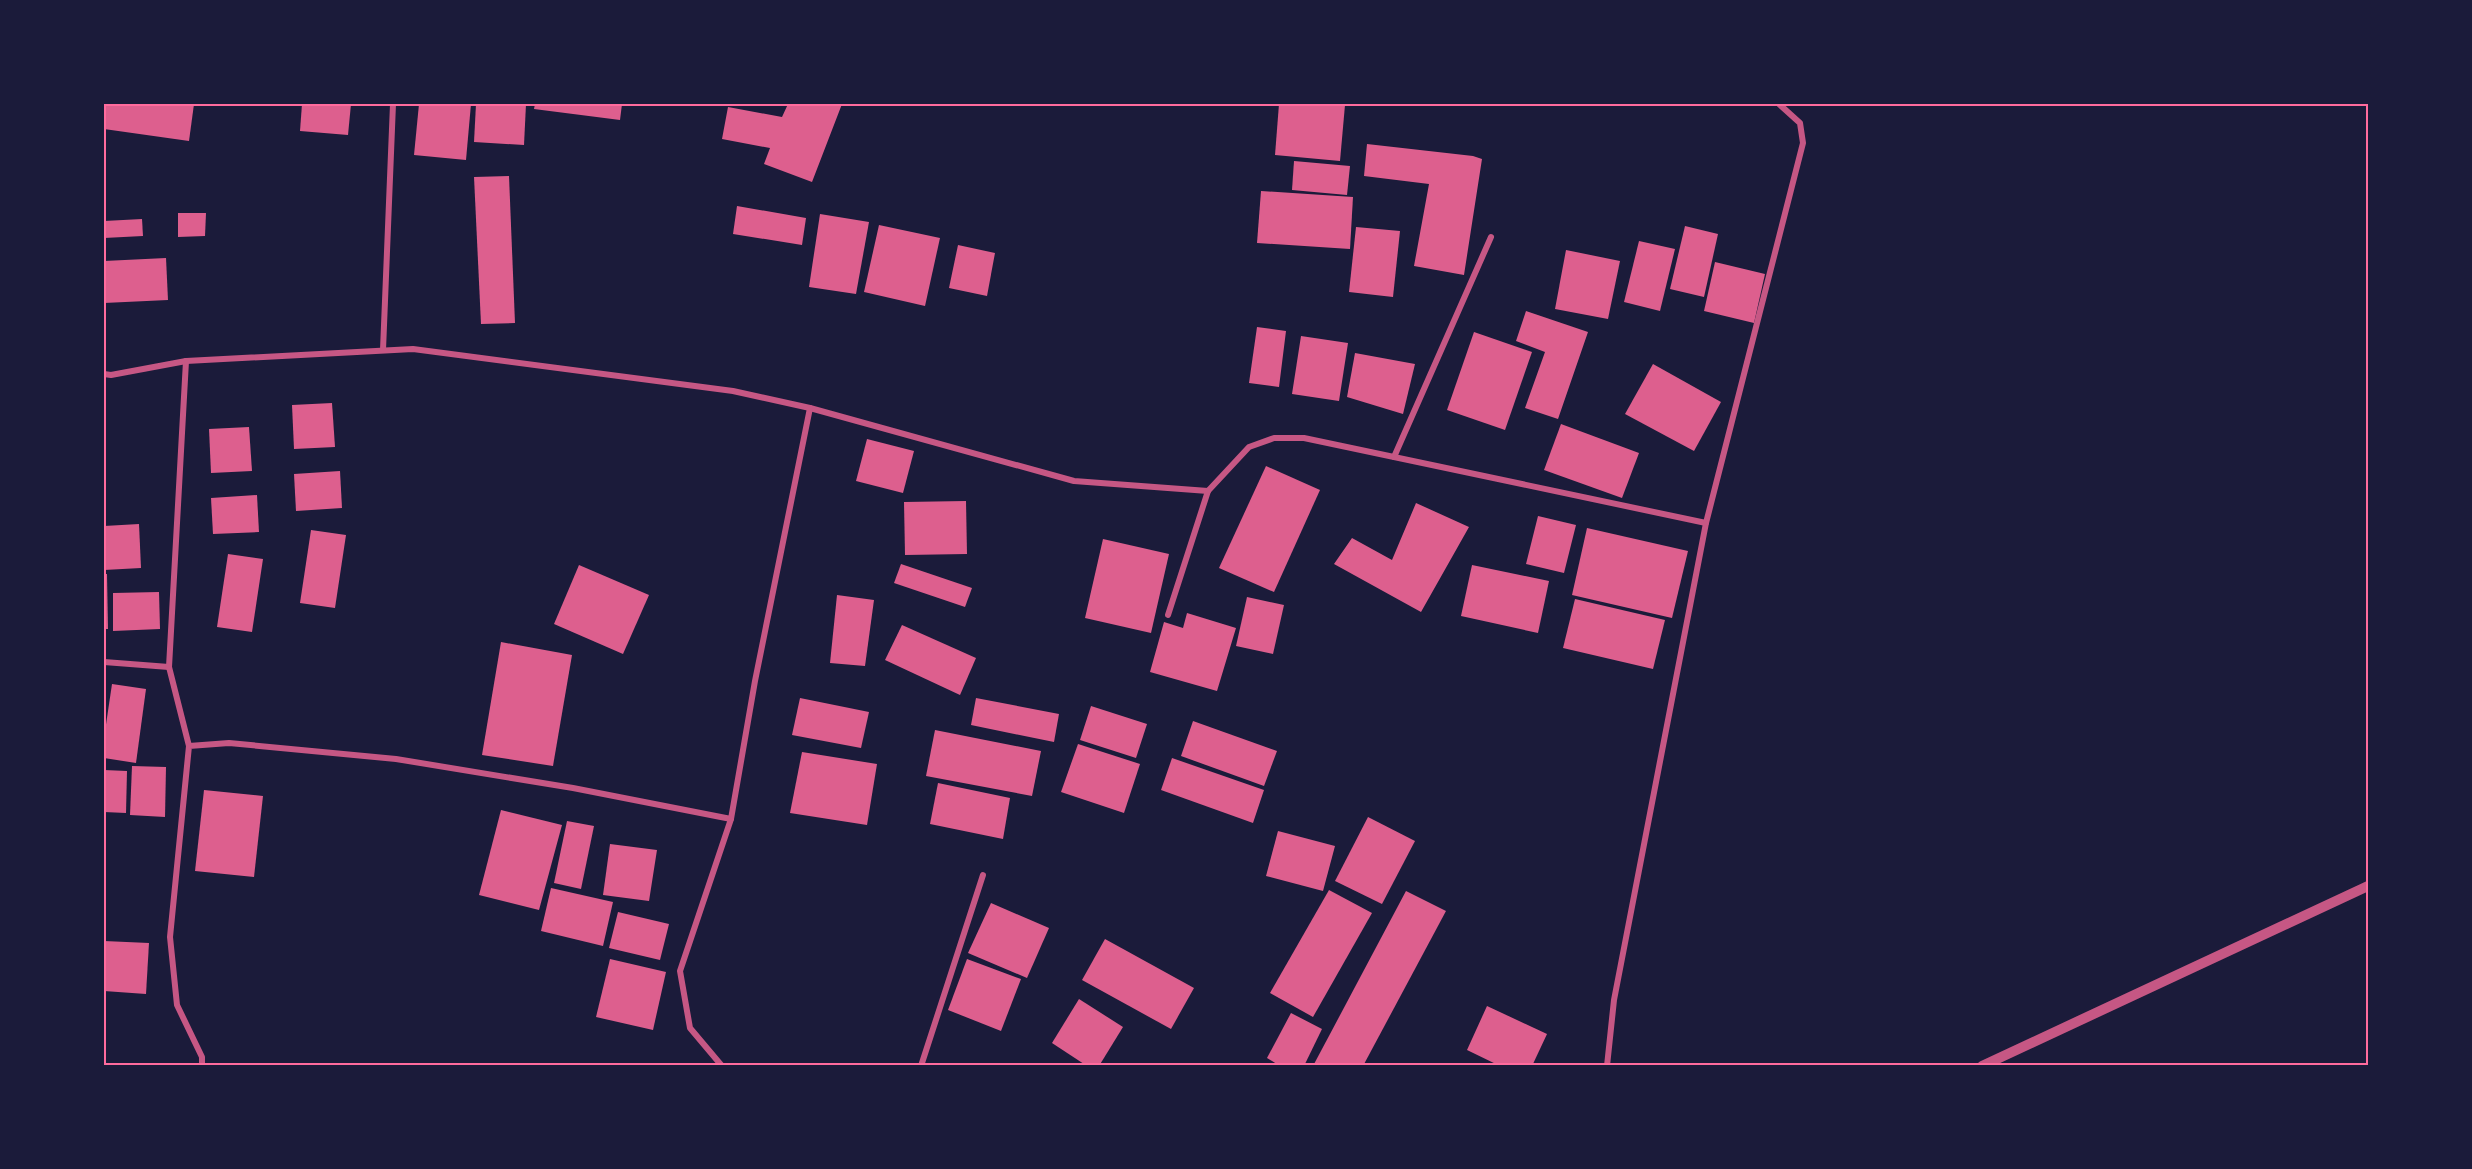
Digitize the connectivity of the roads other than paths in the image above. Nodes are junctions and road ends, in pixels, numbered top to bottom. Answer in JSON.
{"nodes":[{"id":1,"x":393,"y":104,"type":"edge"},
{"id":2,"x":1779,"y":104,"type":"edge"},
{"id":3,"x":1491,"y":237,"type":"dead end"},
{"id":4,"x":382,"y":350,"type":"junction"},
{"id":5,"x":186,"y":361,"type":"junction"},
{"id":6,"x":104,"y":374,"type":"edge"},
{"id":7,"x":810,"y":408,"type":"junction"},
{"id":8,"x":1394,"y":457,"type":"junction"},
{"id":9,"x":1208,"y":491,"type":"junction"},
{"id":10,"x":1706,"y":523,"type":"junction"},
{"id":11,"x":1168,"y":615,"type":"dead end"},
{"id":12,"x":104,"y":662,"type":"edge"},
{"id":13,"x":170,"y":667,"type":"junction"},
{"id":14,"x":189,"y":746,"type":"junction"},
{"id":15,"x":731,"y":819,"type":"junction"},
{"id":16,"x":983,"y":875,"type":"dead end"},
{"id":17,"x":2368,"y":886,"type":"edge"},
{"id":18,"x":202,"y":1065,"type":"edge"},
{"id":19,"x":722,"y":1065,"type":"edge"},
{"id":20,"x":921,"y":1065,"type":"edge"},
{"id":21,"x":1607,"y":1065,"type":"edge"},
{"id":22,"x":1982,"y":1065,"type":"edge"}],
"edges":[{"from":1,"to":4,"type":"street"},
{"from":2,"to":10,"type":"street"},
{"from":3,"to":8,"type":"street"},
{"from":4,"to":5,"type":"street"},
{"from":4,"to":7,"type":"street"},
{"from":5,"to":6,"type":"street"},
{"from":5,"to":13,"type":"street"},
{"from":7,"to":9,"type":"street"},
{"from":7,"to":15,"type":"street"},
{"from":8,"to":9,"type":"street"},
{"from":8,"to":10,"type":"street"},
{"from":9,"to":11,"type":"street"},
{"from":10,"to":21,"type":"street"},
{"from":12,"to":13,"type":"street"},
{"from":13,"to":14,"type":"street"},
{"from":14,"to":15,"type":"street"},
{"from":14,"to":18,"type":"street"},
{"from":15,"to":19,"type":"street"},
{"from":16,"to":20,"type":"street"},
{"from":17,"to":22,"type":"street"}]}
